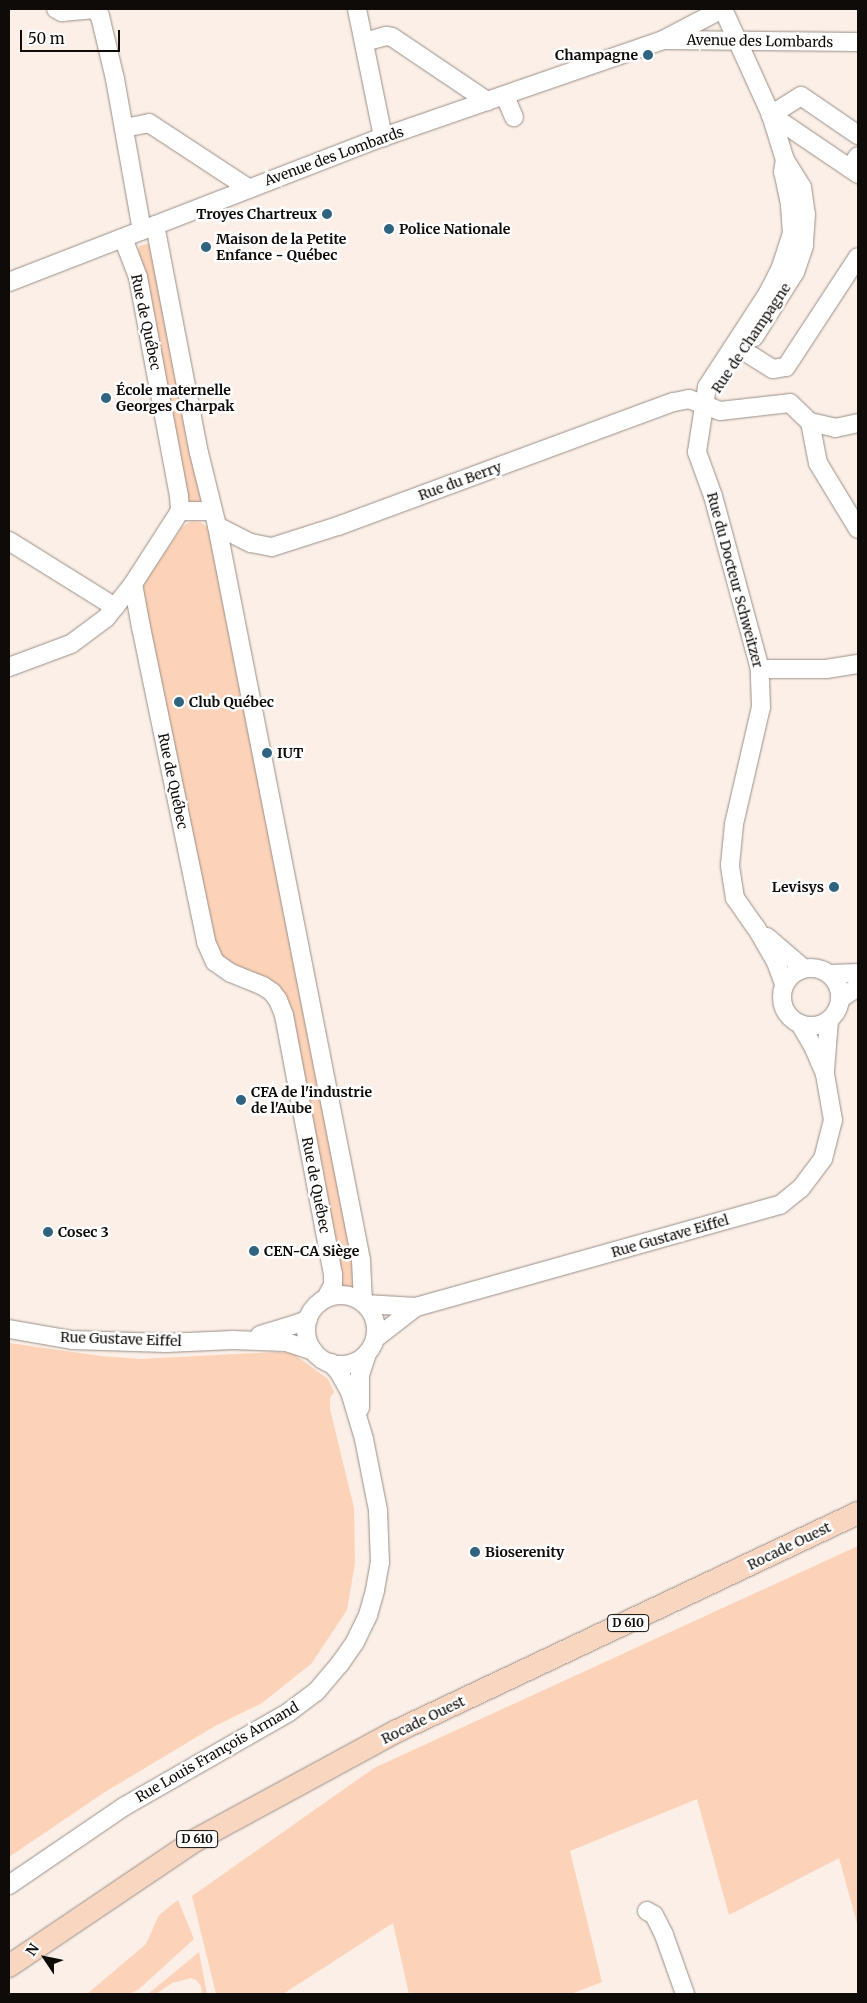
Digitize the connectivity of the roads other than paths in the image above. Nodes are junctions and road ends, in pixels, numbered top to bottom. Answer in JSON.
{"nodes":[{"id":1,"x":56,"y":9,"type":"edge"},
{"id":2,"x":97,"y":9,"type":"edge"},
{"id":3,"x":358,"y":9,"type":"edge"},
{"id":4,"x":722,"y":9,"type":"edge"},
{"id":5,"x":663,"y":40,"type":"junction"},
{"id":6,"x":737,"y":40,"type":"junction"},
{"id":7,"x":364,"y":42,"type":"junction"},
{"id":8,"x":858,"y":42,"type":"edge"},
{"id":9,"x":505,"y":96,"type":"junction"},
{"id":10,"x":487,"y":101,"type":"junction"},
{"id":11,"x":771,"y":115,"type":"junction"},
{"id":12,"x":514,"y":117,"type":"dead end"},
{"id":13,"x":124,"y":128,"type":"junction"},
{"id":14,"x":858,"y":135,"type":"edge"},
{"id":15,"x":383,"y":137,"type":"junction"},
{"id":16,"x":785,"y":160,"type":"junction"},
{"id":17,"x":855,"y":166,"type":"edge"},
{"id":18,"x":248,"y":188,"type":"junction"},
{"id":19,"x":148,"y":228,"type":"junction"},
{"id":20,"x":123,"y":238,"type":"junction"},
{"id":21,"x":858,"y":257,"type":"edge"},
{"id":22,"x":9,"y":282,"type":"edge"},
{"id":23,"x":744,"y":351,"type":"junction"},
{"id":24,"x":704,"y":404,"type":"junction"},
{"id":25,"x":810,"y":422,"type":"junction"},
{"id":26,"x":858,"y":423,"type":"edge"},
{"id":27,"x":180,"y":511,"type":"junction"},
{"id":28,"x":215,"y":518,"type":"junction"},
{"id":29,"x":858,"y":529,"type":"edge"},
{"id":30,"x":9,"y":541,"type":"edge"},
{"id":31,"x":133,"y":584,"type":"junction"},
{"id":32,"x":115,"y":607,"type":"junction"},
{"id":33,"x":858,"y":664,"type":"edge"},
{"id":34,"x":9,"y":667,"type":"edge"},
{"id":35,"x":760,"y":669,"type":"junction"},
{"id":36,"x":756,"y":928,"type":"junction"},
{"id":37,"x":803,"y":968,"type":"junction"},
{"id":38,"x":858,"y":972,"type":"edge"},
{"id":39,"x":830,"y":974,"type":"junction"},
{"id":40,"x":784,"y":984,"type":"junction"},
{"id":41,"x":858,"y":987,"type":"edge"},
{"id":42,"x":840,"y":999,"type":"junction"},
{"id":43,"x":829,"y":1020,"type":"junction"},
{"id":44,"x":800,"y":1024,"type":"junction"},
{"id":45,"x":825,"y":1074,"type":"junction"},
{"id":46,"x":326,"y":1298,"type":"junction"},
{"id":47,"x":364,"y":1303,"type":"junction"},
{"id":48,"x":416,"y":1307,"type":"junction"},
{"id":49,"x":308,"y":1318,"type":"junction"},
{"id":50,"x":9,"y":1329,"type":"edge"},
{"id":51,"x":376,"y":1338,"type":"junction"},
{"id":52,"x":233,"y":1340,"type":"junction"},
{"id":53,"x":314,"y":1351,"type":"junction"},
{"id":54,"x":367,"y":1354,"type":"junction"},
{"id":55,"x":331,"y":1363,"type":"junction"},
{"id":56,"x":361,"y":1431,"type":"junction"},
{"id":57,"x":858,"y":1513,"type":"edge"},
{"id":58,"x":9,"y":1885,"type":"edge"},
{"id":59,"x":646,"y":1911,"type":"dead end"},
{"id":60,"x":9,"y":1966,"type":"edge"},
{"id":61,"x":685,"y":1994,"type":"edge"}],
"edges":[{"from":1,"to":2,"type":"street"},
{"from":2,"to":13,"type":"street","name":"Rue de Québec"},
{"from":3,"to":7,"type":"street"},
{"from":4,"to":5,"type":"street","name":"Avenue des Lombards"},
{"from":4,"to":6,"type":"street","name":"Rue de Champagne"},
{"from":5,"to":6,"type":"street","name":"Avenue des Lombards"},
{"from":5,"to":9,"type":"street","name":"Avenue des Lombards"},
{"from":6,"to":8,"type":"street","name":"Avenue des Lombards"},
{"from":6,"to":11,"type":"street","name":"Rue de Champagne"},
{"from":7,"to":10,"type":"street"},
{"from":7,"to":15,"type":"street"},
{"from":9,"to":10,"type":"street","name":"Avenue des Lombards"},
{"from":9,"to":12,"type":"street"},
{"from":10,"to":15,"type":"street","name":"Avenue des Lombards"},
{"from":11,"to":14,"type":"street"},
{"from":11,"to":16,"type":"street","name":"Rue de Champagne"},
{"from":11,"to":17,"type":"street"},
{"from":13,"to":18,"type":"street"},
{"from":13,"to":19,"type":"street","name":"Rue de Québec"},
{"from":15,"to":18,"type":"street","name":"Avenue des Lombards"},
{"from":16,"to":23,"type":"street","name":"Rue de Champagne"},
{"from":16,"to":24,"type":"street","name":"Rue de Champagne"},
{"from":18,"to":19,"type":"street","name":"Avenue des Lombards"},
{"from":19,"to":20,"type":"street","name":"Avenue des Lombards"},
{"from":19,"to":28,"type":"street","name":"Rue de Québec"},
{"from":20,"to":22,"type":"street","name":"Avenue des Lombards"},
{"from":20,"to":27,"type":"street","name":"Rue de Québec"},
{"from":21,"to":23,"type":"street"},
{"from":23,"to":24,"type":"street","name":"Rue de Champagne"},
{"from":24,"to":25,"type":"street","name":"Rue du Berry"},
{"from":24,"to":28,"type":"street","name":"Rue du Berry"},
{"from":24,"to":35,"type":"street","name":"Rue du Docteur Schweitzer"},
{"from":25,"to":26,"type":"street"},
{"from":25,"to":29,"type":"street"},
{"from":27,"to":28,"type":"street"},
{"from":27,"to":31,"type":"street"},
{"from":28,"to":47,"type":"street","name":"Rue de Québec"},
{"from":30,"to":32,"type":"street"},
{"from":31,"to":32,"type":"street"},
{"from":31,"to":46,"type":"street","name":"Rue de Québec"},
{"from":32,"to":34,"type":"street"},
{"from":33,"to":35,"type":"street"},
{"from":35,"to":36,"type":"street","name":"Rue du Docteur Schweitzer"},
{"from":36,"to":37,"type":"street","name":"Rue du Docteur Schweitzer"},
{"from":36,"to":40,"type":"street","name":"Rue du Docteur Schweitzer"},
{"from":37,"to":39,"type":"street"},
{"from":37,"to":40,"type":"street"},
{"from":38,"to":39,"type":"street"},
{"from":39,"to":42,"type":"street"},
{"from":40,"to":44,"type":"street"},
{"from":41,"to":42,"type":"street"},
{"from":42,"to":43,"type":"street"},
{"from":43,"to":44,"type":"street"},
{"from":43,"to":45,"type":"street","name":"Rue Gustave Eiffel"},
{"from":44,"to":45,"type":"street","name":"Rue Gustave Eiffel"},
{"from":45,"to":48,"type":"street","name":"Rue Gustave Eiffel"},
{"from":46,"to":47,"type":"street"},
{"from":46,"to":49,"type":"street"},
{"from":47,"to":48,"type":"street","name":"Rue Gustave Eiffel"},
{"from":47,"to":51,"type":"street"},
{"from":48,"to":51,"type":"street","name":"Rue Gustave Eiffel"},
{"from":49,"to":52,"type":"street","name":"Rue Gustave Eiffel"},
{"from":49,"to":53,"type":"street"},
{"from":50,"to":52,"type":"street","name":"Rue Gustave Eiffel"},
{"from":51,"to":54,"type":"street"},
{"from":52,"to":53,"type":"street","name":"Rue Gustave Eiffel"},
{"from":53,"to":55,"type":"street"},
{"from":54,"to":55,"type":"street"},
{"from":54,"to":56,"type":"street"},
{"from":55,"to":56,"type":"street"},
{"from":56,"to":58,"type":"street","name":"Rue Louis François Armand"},
{"from":57,"to":60,"type":"main road","name":"Rocade Ouest","number":"D 610"},
{"from":59,"to":61,"type":"street"}]}
